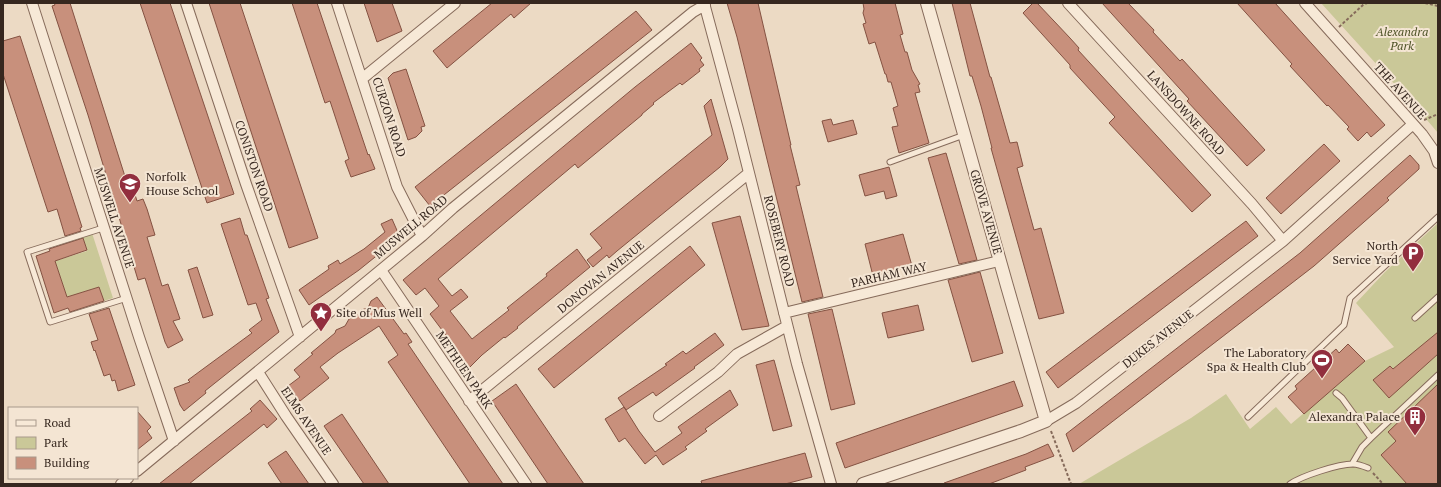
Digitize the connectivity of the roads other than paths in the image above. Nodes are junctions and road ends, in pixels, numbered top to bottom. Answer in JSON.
{"nodes":[{"id":1,"x":32,"y":3,"type":"edge"},
{"id":2,"x":186,"y":3,"type":"edge"},
{"id":3,"x":337,"y":3,"type":"edge"},
{"id":4,"x":455,"y":3,"type":"edge"},
{"id":5,"x":927,"y":3,"type":"edge"},
{"id":6,"x":1068,"y":3,"type":"edge"},
{"id":7,"x":1305,"y":3,"type":"edge"},
{"id":8,"x":705,"y":4,"type":"edge"},
{"id":9,"x":363,"y":78,"type":"junction"},
{"id":10,"x":1413,"y":124,"type":"junction"},
{"id":11,"x":964,"y":135,"type":"junction"},
{"id":12,"x":890,"y":162,"type":"dead end"},
{"id":13,"x":1438,"y":163,"type":"edge"},
{"id":14,"x":749,"y":173,"type":"junction"},
{"id":15,"x":1438,"y":217,"type":"edge"},
{"id":16,"x":103,"y":228,"type":"junction"},
{"id":17,"x":422,"y":236,"type":"junction"},
{"id":18,"x":1283,"y":241,"type":"junction"},
{"id":19,"x":999,"y":260,"type":"junction"},
{"id":20,"x":381,"y":270,"type":"junction"},
{"id":21,"x":1438,"y":297,"type":"edge"},
{"id":22,"x":127,"y":298,"type":"junction"},
{"id":23,"x":784,"y":313,"type":"junction"},
{"id":24,"x":1416,"y":318,"type":"dead end"},
{"id":25,"x":787,"y":326,"type":"junction"},
{"id":26,"x":300,"y":337,"type":"junction"},
{"id":27,"x":258,"y":372,"type":"junction"},
{"id":28,"x":1438,"y":375,"type":"edge"},
{"id":29,"x":1336,"y":393,"type":"dead end"},
{"id":30,"x":469,"y":401,"type":"junction"},
{"id":31,"x":658,"y":416,"type":"dead end"},
{"id":32,"x":1248,"y":418,"type":"dead end"},
{"id":33,"x":1046,"y":421,"type":"junction"},
{"id":34,"x":1371,"y":438,"type":"junction"},
{"id":35,"x":174,"y":441,"type":"junction"},
{"id":36,"x":1352,"y":464,"type":"junction"},
{"id":37,"x":1368,"y":468,"type":"road end"},
{"id":38,"x":138,"y":470,"type":"edge"},
{"id":39,"x":333,"y":484,"type":"edge"},
{"id":40,"x":526,"y":484,"type":"edge"},
{"id":41,"x":831,"y":484,"type":"edge"},
{"id":42,"x":863,"y":484,"type":"edge"},
{"id":43,"x":1290,"y":484,"type":"edge"}],
"edges":[{"from":1,"to":16,"type":"street","name":"MUSWELL AVENUE"},
{"from":2,"to":26,"type":"street","name":"CONISTON ROAD"},
{"from":3,"to":9,"type":"street","name":"CURZON ROAD"},
{"from":4,"to":9,"type":"street"},
{"from":5,"to":11,"type":"street","name":"GROVE AVENUE"},
{"from":6,"to":18,"type":"street","name":"LANSDOWNE ROAD"},
{"from":7,"to":10,"type":"street","name":"THE AVENUE"},
{"from":8,"to":14,"type":"street","name":"ROSEBERY ROAD"},
{"from":8,"to":17,"type":"street","name":"MUSWELL ROAD"},
{"from":9,"to":17,"type":"street","name":"CURZON ROAD"},
{"from":10,"to":13,"type":"street","name":"THE AVENUE"},
{"from":10,"to":18,"type":"street","name":"DUKES AVENUE"},
{"from":11,"to":12,"type":"lane"},
{"from":11,"to":19,"type":"street","name":"GROVE AVENUE"},
{"from":14,"to":23,"type":"street","name":"ROSEBERY ROAD"},
{"from":14,"to":30,"type":"street","name":"DONOVAN AVENUE"},
{"from":15,"to":32,"type":"lane"},
{"from":16,"to":22,"type":"street","name":"MUSWELL AVENUE"},
{"from":16,"to":22,"type":"lane"},
{"from":17,"to":20,"type":"street","name":"MUSWELL ROAD"},
{"from":18,"to":33,"type":"street","name":"DUKES AVENUE"},
{"from":19,"to":23,"type":"street","name":"PARHAM WAY"},
{"from":19,"to":33,"type":"street","name":"GROVE AVENUE"},
{"from":20,"to":26,"type":"street","name":"MUSWELL ROAD"},
{"from":20,"to":30,"type":"street","name":"METHUEN PARK"},
{"from":21,"to":24,"type":"lane"},
{"from":22,"to":35,"type":"street","name":"MUSWELL AVENUE"},
{"from":23,"to":25,"type":"street","name":"ROSEBERY ROAD"},
{"from":25,"to":31,"type":"street"},
{"from":25,"to":41,"type":"street","name":"ROSEBERY ROAD"},
{"from":26,"to":27,"type":"street","name":"MUSWELL ROAD"},
{"from":27,"to":35,"type":"street","name":"MUSWELL ROAD"},
{"from":27,"to":39,"type":"street","name":"ELMS AVENUE"},
{"from":28,"to":34,"type":"lane"},
{"from":29,"to":34,"type":"lane"},
{"from":30,"to":40,"type":"street","name":"METHUEN PARK"},
{"from":33,"to":42,"type":"street","name":"DUKES AVENUE"},
{"from":34,"to":36,"type":"lane"},
{"from":35,"to":38,"type":"street","name":"MUSWELL ROAD"},
{"from":36,"to":37,"type":"lane"},
{"from":36,"to":43,"type":"lane"}]}
